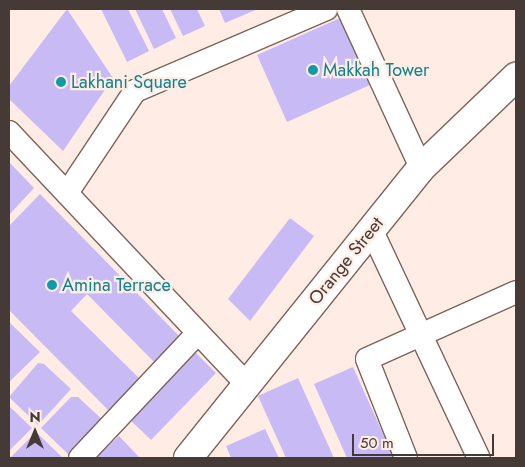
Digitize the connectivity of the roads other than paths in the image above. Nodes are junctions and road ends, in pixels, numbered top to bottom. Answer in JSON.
{"nodes":[{"id":1,"x":326,"y":9,"type":"edge"},
{"id":2,"x":348,"y":9,"type":"edge"},
{"id":3,"x":516,"y":76,"type":"edge"},
{"id":4,"x":9,"y":132,"type":"edge"},
{"id":5,"x":421,"y":168,"type":"junction"},
{"id":6,"x":66,"y":193,"type":"junction"},
{"id":7,"x":371,"y":229,"type":"junction"},
{"id":8,"x":516,"y":292,"type":"edge"},
{"id":9,"x":198,"y":333,"type":"junction"},
{"id":10,"x":421,"y":333,"type":"junction"},
{"id":11,"x":247,"y":384,"type":"junction"},
{"id":12,"x":80,"y":458,"type":"edge"},
{"id":13,"x":188,"y":458,"type":"edge"},
{"id":14,"x":406,"y":458,"type":"edge"},
{"id":15,"x":479,"y":458,"type":"edge"}],
"edges":[{"from":1,"to":6,"type":"street"},
{"from":2,"to":5,"type":"street"},
{"from":3,"to":5,"type":"street","name":"Orange Street"},
{"from":4,"to":6,"type":"street"},
{"from":5,"to":7,"type":"street","name":"Orange Street"},
{"from":6,"to":9,"type":"street"},
{"from":7,"to":10,"type":"street"},
{"from":7,"to":11,"type":"street","name":"Orange Street"},
{"from":8,"to":10,"type":"street"},
{"from":9,"to":11,"type":"street"},
{"from":9,"to":12,"type":"street"},
{"from":10,"to":14,"type":"street"},
{"from":10,"to":15,"type":"street"},
{"from":11,"to":13,"type":"street","name":"Orange Street"}]}
